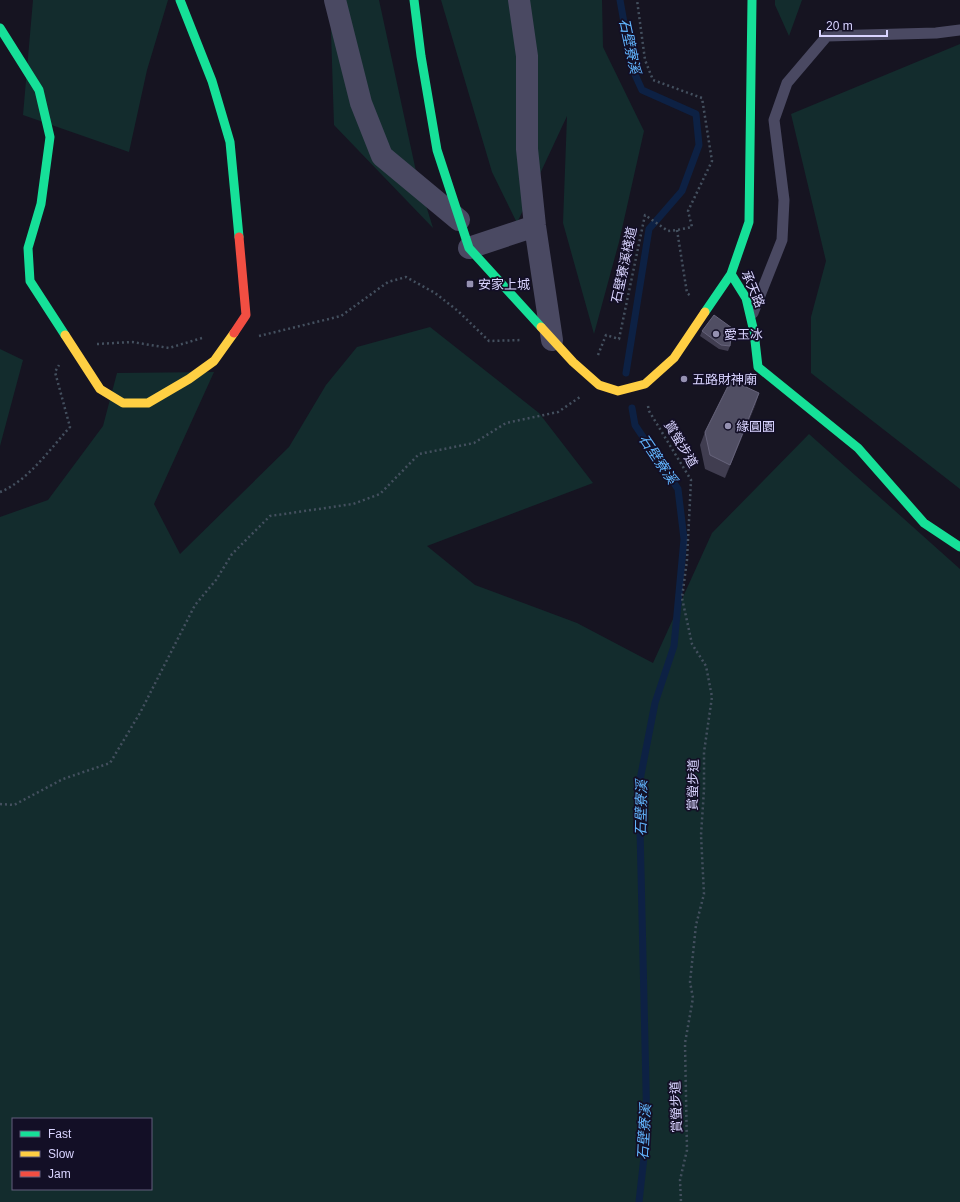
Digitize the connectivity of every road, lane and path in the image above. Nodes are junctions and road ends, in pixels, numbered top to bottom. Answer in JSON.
{"nodes":[{"id":1,"x":180,"y":0,"type":"edge"},
{"id":2,"x":335,"y":0,"type":"edge"},
{"id":3,"x":414,"y":0,"type":"edge"},
{"id":4,"x":519,"y":0,"type":"edge"},
{"id":5,"x":637,"y":0,"type":"edge"},
{"id":6,"x":752,"y":0,"type":"edge"},
{"id":7,"x":0,"y":28,"type":"edge"},
{"id":8,"x":960,"y":30,"type":"edge"},
{"id":9,"x":459,"y":220,"type":"junction"},
{"id":10,"x":535,"y":226,"type":"junction"},
{"id":11,"x":677,"y":230,"type":"junction"},
{"id":12,"x":469,"y":248,"type":"junction"},
{"id":13,"x":730,"y":274,"type":"junction"},
{"id":14,"x":751,"y":319,"type":"junction"},
{"id":15,"x":698,"y":321,"type":"junction"},
{"id":16,"x":552,"y":340,"type":"junction"},
{"id":17,"x":573,"y":362,"type":"junction"},
{"id":18,"x":644,"y":384,"type":"junction"},
{"id":19,"x":600,"y":385,"type":"junction"},
{"id":20,"x":960,"y":548,"type":"edge"},
{"id":21,"x":0,"y":804,"type":"edge"},
{"id":22,"x":681,"y":1202,"type":"edge"}],
"edges":[{"from":1,"to":7,"type":"street"},
{"from":2,"to":9,"type":"street"},
{"from":3,"to":9,"type":"street"},
{"from":4,"to":10,"type":"street"},
{"from":5,"to":11,"type":"path"},
{"from":6,"to":13,"type":"street","name":"承天路"},
{"from":8,"to":14,"type":"lane"},
{"from":9,"to":12,"type":"street"},
{"from":10,"to":12,"type":"street"},
{"from":10,"to":16,"type":"street"},
{"from":11,"to":15,"type":"path"},
{"from":11,"to":17,"type":"path","name":"石壁寮溪棧道"},
{"from":12,"to":16,"type":"street"},
{"from":13,"to":14,"type":"street","name":"承天路"},
{"from":13,"to":15,"type":"street"},
{"from":14,"to":20,"type":"street","name":"承天路"},
{"from":15,"to":18,"type":"street"},
{"from":16,"to":17,"type":"street"},
{"from":17,"to":19,"type":"street"},
{"from":18,"to":19,"type":"street"},
{"from":18,"to":22,"type":"path","name":"賞螢步道"},
{"from":19,"to":21,"type":"path"}]}
